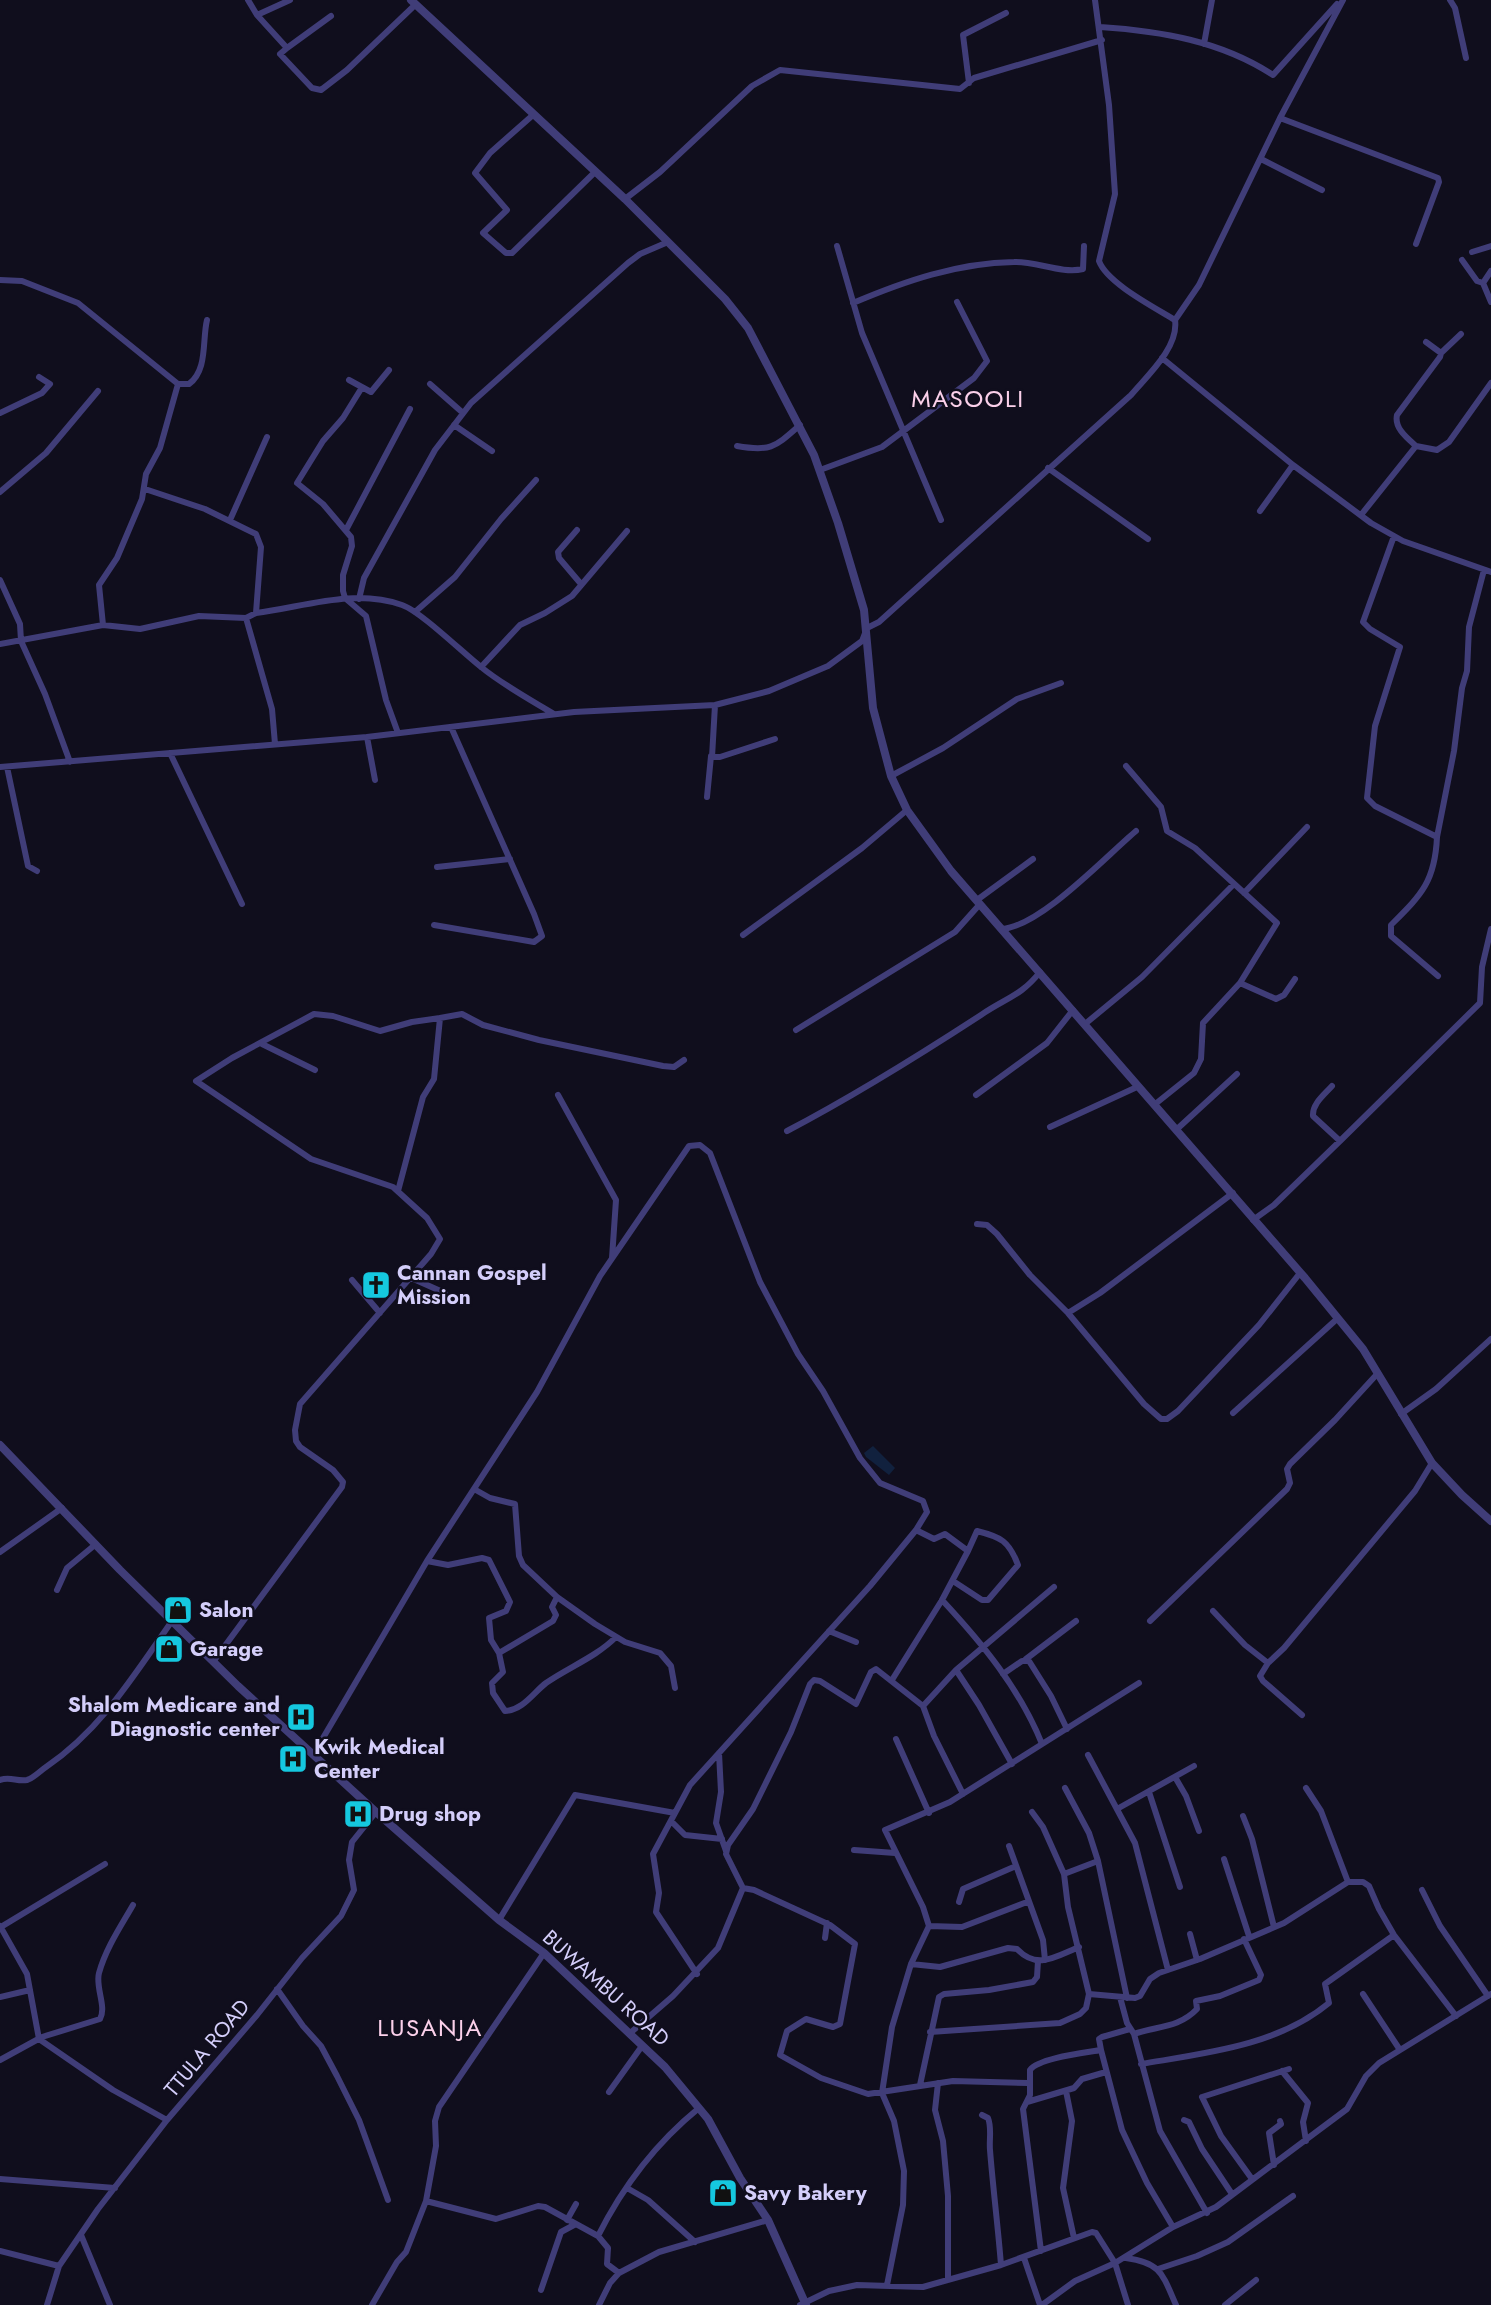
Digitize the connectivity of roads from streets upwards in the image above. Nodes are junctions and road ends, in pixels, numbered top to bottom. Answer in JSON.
{"nodes":[{"id":1,"x":248,"y":0,"type":"edge"},
{"id":2,"x":290,"y":0,"type":"edge"},
{"id":3,"x":1095,"y":0,"type":"edge"},
{"id":4,"x":1212,"y":0,"type":"edge"},
{"id":5,"x":1342,"y":0,"type":"edge"},
{"id":6,"x":1450,"y":0,"type":"edge"},
{"id":7,"x":413,"y":2,"type":"edge"},
{"id":8,"x":1006,"y":13,"type":"dead end"},
{"id":9,"x":257,"y":15,"type":"junction"},
{"id":10,"x":331,"y":16,"type":"dead end"},
{"id":11,"x":1100,"y":27,"type":"junction"},
{"id":12,"x":1102,"y":40,"type":"junction"},
{"id":13,"x":1204,"y":44,"type":"junction"},
{"id":14,"x":287,"y":48,"type":"junction"},
{"id":15,"x":1466,"y":58,"type":"dead end"},
{"id":16,"x":969,"y":83,"type":"junction"},
{"id":17,"x":533,"y":115,"type":"junction"},
{"id":18,"x":1280,"y":118,"type":"junction"},
{"id":19,"x":1261,"y":159,"type":"junction"},
{"id":20,"x":595,"y":171,"type":"junction"},
{"id":21,"x":1322,"y":190,"type":"dead end"},
{"id":22,"x":625,"y":199,"type":"junction"},
{"id":23,"x":668,"y":242,"type":"junction"},
{"id":24,"x":1416,"y":244,"type":"dead end"},
{"id":25,"x":837,"y":246,"type":"dead end"},
{"id":26,"x":1084,"y":246,"type":"dead end"},
{"id":27,"x":1491,"y":246,"type":"edge"},
{"id":28,"x":1472,"y":252,"type":"dead end"},
{"id":29,"x":1462,"y":260,"type":"dead end"},
{"id":30,"x":1491,"y":271,"type":"edge"},
{"id":31,"x":0,"y":280,"type":"edge"},
{"id":32,"x":1483,"y":283,"type":"junction"},
{"id":33,"x":957,"y":302,"type":"dead end"},
{"id":34,"x":1491,"y":302,"type":"edge"},
{"id":35,"x":853,"y":303,"type":"junction"},
{"id":36,"x":207,"y":320,"type":"dead end"},
{"id":37,"x":1175,"y":320,"type":"junction"},
{"id":38,"x":1461,"y":334,"type":"dead end"},
{"id":39,"x":1426,"y":342,"type":"dead end"},
{"id":40,"x":1441,"y":353,"type":"junction"},
{"id":41,"x":1162,"y":358,"type":"junction"},
{"id":42,"x":389,"y":370,"type":"dead end"},
{"id":43,"x":39,"y":377,"type":"dead end"},
{"id":44,"x":349,"y":380,"type":"dead end"},
{"id":45,"x":1491,"y":383,"type":"edge"},
{"id":46,"x":178,"y":384,"type":"junction"},
{"id":47,"x":430,"y":384,"type":"dead end"},
{"id":48,"x":361,"y":389,"type":"junction"},
{"id":49,"x":98,"y":391,"type":"dead end"},
{"id":50,"x":410,"y":410,"type":"dead end"},
{"id":51,"x":0,"y":413,"type":"edge"},
{"id":52,"x":463,"y":413,"type":"junction"},
{"id":53,"x":454,"y":425,"type":"junction"},
{"id":54,"x":800,"y":425,"type":"junction"},
{"id":55,"x":903,"y":434,"type":"junction"},
{"id":56,"x":267,"y":437,"type":"dead end"},
{"id":57,"x":737,"y":446,"type":"dead end"},
{"id":58,"x":1416,"y":446,"type":"junction"},
{"id":59,"x":492,"y":452,"type":"dead end"},
{"id":60,"x":1293,"y":465,"type":"junction"},
{"id":61,"x":1048,"y":468,"type":"junction"},
{"id":62,"x":820,"y":470,"type":"junction"},
{"id":63,"x":536,"y":480,"type":"dead end"},
{"id":64,"x":145,"y":489,"type":"junction"},
{"id":65,"x":0,"y":492,"type":"edge"},
{"id":66,"x":1260,"y":511,"type":"dead end"},
{"id":67,"x":1361,"y":515,"type":"junction"},
{"id":68,"x":230,"y":520,"type":"junction"},
{"id":69,"x":941,"y":520,"type":"dead end"},
{"id":70,"x":346,"y":530,"type":"junction"},
{"id":71,"x":577,"y":530,"type":"dead end"},
{"id":72,"x":627,"y":531,"type":"dead end"},
{"id":73,"x":1394,"y":536,"type":"junction"},
{"id":74,"x":1148,"y":540,"type":"dead end"},
{"id":75,"x":1484,"y":570,"type":"junction"},
{"id":76,"x":1491,"y":572,"type":"edge"},
{"id":77,"x":0,"y":580,"type":"edge"},
{"id":78,"x":581,"y":584,"type":"junction"},
{"id":79,"x":345,"y":598,"type":"junction"},
{"id":80,"x":359,"y":599,"type":"junction"},
{"id":81,"x":415,"y":612,"type":"junction"},
{"id":82,"x":256,"y":613,"type":"junction"},
{"id":83,"x":246,"y":618,"type":"junction"},
{"id":84,"x":103,"y":625,"type":"junction"},
{"id":85,"x":867,"y":628,"type":"junction"},
{"id":86,"x":21,"y":641,"type":"junction"},
{"id":87,"x":0,"y":644,"type":"edge"},
{"id":88,"x":481,"y":667,"type":"junction"},
{"id":89,"x":1061,"y":682,"type":"dead end"},
{"id":90,"x":715,"y":705,"type":"junction"},
{"id":91,"x":554,"y":714,"type":"junction"},
{"id":92,"x":451,"y":727,"type":"junction"},
{"id":93,"x":398,"y":733,"type":"junction"},
{"id":94,"x":367,"y":737,"type":"junction"},
{"id":95,"x":775,"y":738,"type":"dead end"},
{"id":96,"x":275,"y":744,"type":"junction"},
{"id":97,"x":170,"y":753,"type":"junction"},
{"id":98,"x":711,"y":756,"type":"junction"},
{"id":99,"x":70,"y":762,"type":"junction"},
{"id":100,"x":1126,"y":766,"type":"dead end"},
{"id":101,"x":4,"y":767,"type":"edge"},
{"id":102,"x":891,"y":776,"type":"junction"},
{"id":103,"x":375,"y":780,"type":"dead end"},
{"id":104,"x":707,"y":797,"type":"dead end"},
{"id":105,"x":907,"y":810,"type":"junction"},
{"id":106,"x":1307,"y":827,"type":"dead end"},
{"id":107,"x":1136,"y":831,"type":"dead end"},
{"id":108,"x":1437,"y":837,"type":"junction"},
{"id":109,"x":510,"y":859,"type":"junction"},
{"id":110,"x":1033,"y":860,"type":"dead end"},
{"id":111,"x":437,"y":867,"type":"dead end"},
{"id":112,"x":37,"y":871,"type":"dead end"},
{"id":113,"x":1234,"y":884,"type":"junction"},
{"id":114,"x":1244,"y":893,"type":"junction"},
{"id":115,"x":978,"y":902,"type":"junction"},
{"id":116,"x":242,"y":904,"type":"dead end"},
{"id":117,"x":434,"y":925,"type":"dead end"},
{"id":118,"x":1002,"y":929,"type":"junction"},
{"id":119,"x":1491,"y":930,"type":"edge"},
{"id":120,"x":743,"y":935,"type":"dead end"},
{"id":121,"x":1040,"y":972,"type":"junction"},
{"id":122,"x":1438,"y":976,"type":"dead end"},
{"id":123,"x":1296,"y":979,"type":"dead end"},
{"id":124,"x":1240,"y":983,"type":"junction"},
{"id":125,"x":1073,"y":1010,"type":"junction"},
{"id":126,"x":440,"y":1018,"type":"junction"},
{"id":127,"x":1085,"y":1024,"type":"junction"},
{"id":128,"x":796,"y":1030,"type":"dead end"},
{"id":129,"x":262,"y":1044,"type":"junction"},
{"id":130,"x":684,"y":1060,"type":"dead end"},
{"id":131,"x":315,"y":1070,"type":"dead end"},
{"id":132,"x":1237,"y":1074,"type":"dead end"},
{"id":133,"x":1332,"y":1086,"type":"dead end"},
{"id":134,"x":1137,"y":1087,"type":"junction"},
{"id":135,"x":558,"y":1095,"type":"dead end"},
{"id":136,"x":976,"y":1095,"type":"dead end"},
{"id":137,"x":1154,"y":1105,"type":"junction"},
{"id":138,"x":1050,"y":1127,"type":"dead end"},
{"id":139,"x":1176,"y":1130,"type":"junction"},
{"id":140,"x":787,"y":1131,"type":"dead end"},
{"id":141,"x":1340,"y":1141,"type":"junction"},
{"id":142,"x":398,"y":1191,"type":"junction"},
{"id":143,"x":1233,"y":1193,"type":"junction"},
{"id":144,"x":1253,"y":1220,"type":"junction"},
{"id":145,"x":977,"y":1224,"type":"dead end"},
{"id":146,"x":612,"y":1258,"type":"junction"},
{"id":147,"x":1300,"y":1273,"type":"junction"},
{"id":148,"x":409,"y":1277,"type":"junction"},
{"id":149,"x":352,"y":1280,"type":"dead end"},
{"id":150,"x":444,"y":1293,"type":"dead end"},
{"id":151,"x":380,"y":1313,"type":"junction"},
{"id":152,"x":1068,"y":1313,"type":"junction"},
{"id":153,"x":1338,"y":1318,"type":"junction"},
{"id":154,"x":1491,"y":1339,"type":"edge"},
{"id":155,"x":1378,"y":1373,"type":"junction"},
{"id":156,"x":1233,"y":1413,"type":"dead end"},
{"id":157,"x":1401,"y":1414,"type":"junction"},
{"id":158,"x":0,"y":1445,"type":"edge"},
{"id":159,"x":1432,"y":1463,"type":"junction"},
{"id":160,"x":474,"y":1489,"type":"junction"},
{"id":161,"x":62,"y":1508,"type":"junction"},
{"id":162,"x":1491,"y":1521,"type":"edge"},
{"id":163,"x":916,"y":1530,"type":"junction"},
{"id":164,"x":96,"y":1544,"type":"junction"},
{"id":165,"x":968,"y":1551,"type":"junction"},
{"id":166,"x":0,"y":1552,"type":"edge"},
{"id":167,"x":427,"y":1561,"type":"junction"},
{"id":168,"x":953,"y":1581,"type":"junction"},
{"id":169,"x":1054,"y":1587,"type":"dead end"},
{"id":170,"x":57,"y":1590,"type":"dead end"},
{"id":171,"x":557,"y":1597,"type":"junction"},
{"id":172,"x":942,"y":1600,"type":"junction"},
{"id":173,"x":1213,"y":1611,"type":"dead end"},
{"id":174,"x":172,"y":1621,"type":"junction"},
{"id":175,"x":1076,"y":1621,"type":"dead end"},
{"id":176,"x":1150,"y":1621,"type":"dead end"},
{"id":177,"x":829,"y":1631,"type":"junction"},
{"id":178,"x":616,"y":1637,"type":"junction"},
{"id":179,"x":856,"y":1642,"type":"dead end"},
{"id":180,"x":984,"y":1645,"type":"junction"},
{"id":181,"x":499,"y":1653,"type":"junction"},
{"id":182,"x":1026,"y":1659,"type":"junction"},
{"id":183,"x":213,"y":1662,"type":"junction"},
{"id":184,"x":1268,"y":1663,"type":"junction"},
{"id":185,"x":956,"y":1670,"type":"junction"},
{"id":186,"x":1003,"y":1674,"type":"junction"},
{"id":187,"x":892,"y":1680,"type":"junction"},
{"id":188,"x":1139,"y":1683,"type":"dead end"},
{"id":189,"x":675,"y":1688,"type":"dead end"},
{"id":190,"x":923,"y":1707,"type":"junction"},
{"id":191,"x":1302,"y":1715,"type":"dead end"},
{"id":192,"x":1067,"y":1729,"type":"junction"},
{"id":193,"x":896,"y":1739,"type":"dead end"},
{"id":194,"x":1042,"y":1744,"type":"junction"},
{"id":195,"x":719,"y":1753,"type":"junction"},
{"id":196,"x":313,"y":1755,"type":"junction"},
{"id":197,"x":1088,"y":1755,"type":"dead end"},
{"id":198,"x":1012,"y":1764,"type":"junction"},
{"id":199,"x":1194,"y":1766,"type":"dead end"},
{"id":200,"x":1175,"y":1777,"type":"junction"},
{"id":201,"x":0,"y":1780,"type":"edge"},
{"id":202,"x":1065,"y":1788,"type":"dead end"},
{"id":203,"x":1306,"y":1788,"type":"dead end"},
{"id":204,"x":1149,"y":1792,"type":"junction"},
{"id":205,"x":963,"y":1794,"type":"junction"},
{"id":206,"x":1117,"y":1809,"type":"junction"},
{"id":207,"x":376,"y":1812,"type":"junction"},
{"id":208,"x":1032,"y":1812,"type":"dead end"},
{"id":209,"x":675,"y":1813,"type":"junction"},
{"id":210,"x":929,"y":1813,"type":"junction"},
{"id":211,"x":1243,"y":1816,"type":"dead end"},
{"id":212,"x":671,"y":1821,"type":"junction"},
{"id":213,"x":1199,"y":1831,"type":"dead end"},
{"id":214,"x":722,"y":1839,"type":"junction"},
{"id":215,"x":1009,"y":1846,"type":"dead end"},
{"id":216,"x":854,"y":1850,"type":"dead end"},
{"id":217,"x":894,"y":1853,"type":"junction"},
{"id":218,"x":726,"y":1854,"type":"junction"},
{"id":219,"x":1224,"y":1859,"type":"dead end"},
{"id":220,"x":1098,"y":1861,"type":"junction"},
{"id":221,"x":105,"y":1863,"type":"dead end"},
{"id":222,"x":1016,"y":1866,"type":"junction"},
{"id":223,"x":1064,"y":1874,"type":"junction"},
{"id":224,"x":1348,"y":1882,"type":"junction"},
{"id":225,"x":1180,"y":1887,"type":"dead end"},
{"id":226,"x":743,"y":1888,"type":"junction"},
{"id":227,"x":1422,"y":1890,"type":"dead end"},
{"id":228,"x":959,"y":1902,"type":"dead end"},
{"id":229,"x":1027,"y":1902,"type":"junction"},
{"id":230,"x":133,"y":1905,"type":"dead end"},
{"id":231,"x":499,"y":1920,"type":"junction"},
{"id":232,"x":827,"y":1923,"type":"junction"},
{"id":233,"x":0,"y":1926,"type":"edge"},
{"id":234,"x":929,"y":1926,"type":"junction"},
{"id":235,"x":1274,"y":1927,"type":"junction"},
{"id":236,"x":1190,"y":1934,"type":"dead end"},
{"id":237,"x":1394,"y":1935,"type":"junction"},
{"id":238,"x":825,"y":1938,"type":"dead end"},
{"id":239,"x":1246,"y":1938,"type":"junction"},
{"id":240,"x":1079,"y":1947,"type":"junction"},
{"id":241,"x":544,"y":1953,"type":"junction"},
{"id":242,"x":1041,"y":1960,"type":"junction"},
{"id":243,"x":1197,"y":1960,"type":"junction"},
{"id":244,"x":911,"y":1964,"type":"junction"},
{"id":245,"x":1168,"y":1970,"type":"junction"},
{"id":246,"x":697,"y":1974,"type":"junction"},
{"id":247,"x":277,"y":1989,"type":"junction"},
{"id":248,"x":30,"y":1990,"type":"junction"},
{"id":249,"x":1089,"y":1994,"type":"junction"},
{"id":250,"x":1363,"y":1994,"type":"dead end"},
{"id":251,"x":1489,"y":1995,"type":"edge"},
{"id":252,"x":0,"y":1996,"type":"edge"},
{"id":253,"x":1120,"y":1997,"type":"junction"},
{"id":254,"x":1128,"y":1998,"type":"junction"},
{"id":255,"x":1456,"y":2016,"type":"junction"},
{"id":256,"x":930,"y":2032,"type":"junction"},
{"id":257,"x":1132,"y":2032,"type":"junction"},
{"id":258,"x":630,"y":2034,"type":"junction"},
{"id":259,"x":39,"y":2039,"type":"junction"},
{"id":260,"x":642,"y":2046,"type":"junction"},
{"id":261,"x":1101,"y":2050,"type":"junction"},
{"id":262,"x":1401,"y":2050,"type":"junction"},
{"id":263,"x":0,"y":2060,"type":"edge"},
{"id":264,"x":1141,"y":2064,"type":"junction"},
{"id":265,"x":1289,"y":2069,"type":"dead end"},
{"id":266,"x":1282,"y":2071,"type":"junction"},
{"id":267,"x":1106,"y":2072,"type":"junction"},
{"id":268,"x":938,"y":2083,"type":"junction"},
{"id":269,"x":1029,"y":2084,"type":"junction"},
{"id":270,"x":920,"y":2085,"type":"junction"},
{"id":271,"x":1066,"y":2091,"type":"junction"},
{"id":272,"x":609,"y":2092,"type":"dead end"},
{"id":273,"x":882,"y":2093,"type":"junction"},
{"id":274,"x":1027,"y":2102,"type":"junction"},
{"id":275,"x":699,"y":2108,"type":"junction"},
{"id":276,"x":982,"y":2115,"type":"dead end"},
{"id":277,"x":167,"y":2120,"type":"junction"},
{"id":278,"x":1184,"y":2120,"type":"dead end"},
{"id":279,"x":1280,"y":2121,"type":"dead end"},
{"id":280,"x":1306,"y":2141,"type":"junction"},
{"id":281,"x":1274,"y":2164,"type":"junction"},
{"id":282,"x":0,"y":2179,"type":"edge"},
{"id":283,"x":1252,"y":2180,"type":"junction"},
{"id":284,"x":115,"y":2188,"type":"junction"},
{"id":285,"x":627,"y":2188,"type":"junction"},
{"id":286,"x":1232,"y":2194,"type":"junction"},
{"id":287,"x":1293,"y":2196,"type":"dead end"},
{"id":288,"x":388,"y":2200,"type":"dead end"},
{"id":289,"x":426,"y":2201,"type":"junction"},
{"id":290,"x":576,"y":2204,"type":"dead end"},
{"id":291,"x":1207,"y":2213,"type":"junction"},
{"id":292,"x":567,"y":2220,"type":"junction"},
{"id":293,"x":768,"y":2220,"type":"junction"},
{"id":294,"x":574,"y":2225,"type":"junction"},
{"id":295,"x":1173,"y":2227,"type":"junction"},
{"id":296,"x":81,"y":2235,"type":"junction"},
{"id":297,"x":598,"y":2236,"type":"junction"},
{"id":298,"x":1074,"y":2238,"type":"junction"},
{"id":299,"x":695,"y":2242,"type":"junction"},
{"id":300,"x":0,"y":2251,"type":"edge"},
{"id":301,"x":1041,"y":2251,"type":"junction"},
{"id":302,"x":1024,"y":2258,"type":"junction"},
{"id":303,"x":1125,"y":2258,"type":"junction"},
{"id":304,"x":1115,"y":2263,"type":"junction"},
{"id":305,"x":1001,"y":2265,"type":"junction"},
{"id":306,"x":59,"y":2266,"type":"junction"},
{"id":307,"x":1158,"y":2269,"type":"junction"},
{"id":308,"x":620,"y":2273,"type":"junction"},
{"id":309,"x":948,"y":2280,"type":"junction"},
{"id":310,"x":1256,"y":2280,"type":"dead end"},
{"id":311,"x":887,"y":2285,"type":"junction"},
{"id":312,"x":541,"y":2290,"type":"dead end"},
{"id":313,"x":804,"y":2304,"type":"edge"},
{"id":314,"x":47,"y":2305,"type":"edge"},
{"id":315,"x":110,"y":2305,"type":"edge"},
{"id":316,"x":372,"y":2305,"type":"edge"},
{"id":317,"x":599,"y":2305,"type":"edge"},
{"id":318,"x":1041,"y":2305,"type":"edge"},
{"id":319,"x":1128,"y":2305,"type":"edge"},
{"id":320,"x":1176,"y":2305,"type":"edge"},
{"id":321,"x":1226,"y":2305,"type":"edge"}],
"edges":[{"from":1,"to":9,"type":"street"},
{"from":2,"to":9,"type":"street"},
{"from":3,"to":11,"type":"street"},
{"from":4,"to":13,"type":"street"},
{"from":5,"to":13,"type":"street"},
{"from":5,"to":18,"type":"street"},
{"from":6,"to":15,"type":"street"},
{"from":7,"to":14,"type":"street"},
{"from":7,"to":17,"type":"street"},
{"from":8,"to":16,"type":"street"},
{"from":9,"to":14,"type":"street"},
{"from":10,"to":14,"type":"street"},
{"from":11,"to":12,"type":"street"},
{"from":11,"to":13,"type":"street"},
{"from":12,"to":16,"type":"street"},
{"from":12,"to":37,"type":"street"},
{"from":16,"to":22,"type":"street"},
{"from":17,"to":20,"type":"street"},
{"from":17,"to":20,"type":"street"},
{"from":18,"to":19,"type":"street"},
{"from":18,"to":24,"type":"street"},
{"from":19,"to":21,"type":"street"},
{"from":19,"to":37,"type":"street"},
{"from":20,"to":22,"type":"street"},
{"from":22,"to":23,"type":"street"},
{"from":23,"to":52,"type":"street"},
{"from":23,"to":54,"type":"street"},
{"from":25,"to":35,"type":"street"},
{"from":26,"to":35,"type":"street"},
{"from":27,"to":28,"type":"street"},
{"from":29,"to":32,"type":"street"},
{"from":30,"to":32,"type":"street"},
{"from":31,"to":46,"type":"street"},
{"from":32,"to":34,"type":"street"},
{"from":33,"to":55,"type":"street"},
{"from":35,"to":55,"type":"street"},
{"from":36,"to":46,"type":"street"},
{"from":37,"to":41,"type":"street"},
{"from":38,"to":40,"type":"street"},
{"from":39,"to":40,"type":"street"},
{"from":40,"to":58,"type":"street"},
{"from":41,"to":60,"type":"street"},
{"from":41,"to":61,"type":"street"},
{"from":42,"to":48,"type":"street"},
{"from":43,"to":51,"type":"street"},
{"from":44,"to":48,"type":"street"},
{"from":45,"to":58,"type":"street"},
{"from":46,"to":64,"type":"street"},
{"from":47,"to":52,"type":"street"},
{"from":48,"to":70,"type":"street"},
{"from":49,"to":65,"type":"street"},
{"from":50,"to":70,"type":"street"},
{"from":52,"to":53,"type":"street"},
{"from":53,"to":59,"type":"street"},
{"from":53,"to":80,"type":"street"},
{"from":54,"to":57,"type":"street"},
{"from":54,"to":62,"type":"street"},
{"from":55,"to":62,"type":"street"},
{"from":55,"to":69,"type":"street"},
{"from":56,"to":68,"type":"street"},
{"from":58,"to":67,"type":"street"},
{"from":60,"to":66,"type":"street"},
{"from":60,"to":67,"type":"street"},
{"from":61,"to":74,"type":"street"},
{"from":61,"to":85,"type":"street"},
{"from":62,"to":85,"type":"street"},
{"from":63,"to":81,"type":"street"},
{"from":64,"to":68,"type":"street"},
{"from":64,"to":84,"type":"street"},
{"from":67,"to":73,"type":"street"},
{"from":68,"to":82,"type":"street"},
{"from":70,"to":79,"type":"street"},
{"from":71,"to":78,"type":"street"},
{"from":72,"to":78,"type":"street"},
{"from":73,"to":75,"type":"street"},
{"from":73,"to":108,"type":"street"},
{"from":75,"to":76,"type":"street"},
{"from":75,"to":108,"type":"street"},
{"from":77,"to":86,"type":"street"},
{"from":78,"to":88,"type":"street"},
{"from":79,"to":80,"type":"street"},
{"from":79,"to":82,"type":"street"},
{"from":79,"to":93,"type":"street"},
{"from":80,"to":81,"type":"street"},
{"from":81,"to":88,"type":"street"},
{"from":82,"to":83,"type":"street"},
{"from":83,"to":84,"type":"street"},
{"from":83,"to":96,"type":"street"},
{"from":84,"to":86,"type":"street"},
{"from":85,"to":90,"type":"street"},
{"from":85,"to":102,"type":"street"},
{"from":86,"to":87,"type":"street"},
{"from":86,"to":99,"type":"street"},
{"from":88,"to":91,"type":"street"},
{"from":89,"to":102,"type":"street"},
{"from":90,"to":91,"type":"street"},
{"from":90,"to":98,"type":"street"},
{"from":91,"to":92,"type":"street"},
{"from":92,"to":93,"type":"street"},
{"from":92,"to":109,"type":"street"},
{"from":93,"to":94,"type":"street"},
{"from":94,"to":96,"type":"street"},
{"from":94,"to":103,"type":"street"},
{"from":95,"to":98,"type":"street"},
{"from":96,"to":97,"type":"street"},
{"from":97,"to":99,"type":"street"},
{"from":97,"to":116,"type":"street"},
{"from":98,"to":104,"type":"street"},
{"from":99,"to":101,"type":"street"},
{"from":100,"to":113,"type":"street"},
{"from":101,"to":112,"type":"street"},
{"from":102,"to":105,"type":"street"},
{"from":105,"to":115,"type":"street"},
{"from":105,"to":120,"type":"street"},
{"from":106,"to":114,"type":"street"},
{"from":107,"to":118,"type":"street"},
{"from":108,"to":122,"type":"street"},
{"from":109,"to":111,"type":"street"},
{"from":109,"to":117,"type":"street"},
{"from":110,"to":115,"type":"street"},
{"from":113,"to":114,"type":"street"},
{"from":113,"to":127,"type":"street"},
{"from":114,"to":124,"type":"street"},
{"from":115,"to":118,"type":"street"},
{"from":115,"to":128,"type":"street"},
{"from":118,"to":121,"type":"street"},
{"from":119,"to":141,"type":"street"},
{"from":121,"to":125,"type":"street"},
{"from":121,"to":140,"type":"street"},
{"from":123,"to":124,"type":"street"},
{"from":124,"to":137,"type":"street"},
{"from":125,"to":127,"type":"street"},
{"from":125,"to":136,"type":"street"},
{"from":126,"to":129,"type":"street"},
{"from":126,"to":130,"type":"street"},
{"from":126,"to":142,"type":"street"},
{"from":127,"to":134,"type":"street"},
{"from":129,"to":131,"type":"street"},
{"from":129,"to":142,"type":"street"},
{"from":132,"to":139,"type":"street"},
{"from":133,"to":141,"type":"street"},
{"from":134,"to":137,"type":"street"},
{"from":134,"to":138,"type":"street"},
{"from":135,"to":146,"type":"street"},
{"from":137,"to":139,"type":"street"},
{"from":139,"to":143,"type":"street"},
{"from":141,"to":144,"type":"street"},
{"from":142,"to":148,"type":"street"},
{"from":143,"to":144,"type":"street"},
{"from":143,"to":152,"type":"street"},
{"from":144,"to":147,"type":"street"},
{"from":145,"to":152,"type":"street"},
{"from":146,"to":160,"type":"street"},
{"from":146,"to":163,"type":"street"},
{"from":147,"to":152,"type":"street"},
{"from":147,"to":153,"type":"street"},
{"from":148,"to":150,"type":"street"},
{"from":148,"to":151,"type":"street"},
{"from":149,"to":151,"type":"street"},
{"from":151,"to":183,"type":"street"},
{"from":153,"to":155,"type":"street"},
{"from":153,"to":156,"type":"street"},
{"from":154,"to":157,"type":"street"},
{"from":155,"to":157,"type":"street"},
{"from":155,"to":176,"type":"street"},
{"from":157,"to":159,"type":"street"},
{"from":158,"to":161,"type":"street","name":"BUWAMBU ROAD"},
{"from":159,"to":162,"type":"street"},
{"from":159,"to":184,"type":"street"},
{"from":160,"to":167,"type":"street"},
{"from":160,"to":171,"type":"street"},
{"from":161,"to":164,"type":"street","name":"BUWAMBU ROAD"},
{"from":161,"to":166,"type":"street"},
{"from":163,"to":165,"type":"street"},
{"from":163,"to":177,"type":"street"},
{"from":164,"to":170,"type":"street"},
{"from":164,"to":174,"type":"street","name":"BUWAMBU ROAD"},
{"from":165,"to":168,"type":"street"},
{"from":165,"to":168,"type":"street"},
{"from":167,"to":181,"type":"street"},
{"from":167,"to":196,"type":"street"},
{"from":168,"to":172,"type":"street"},
{"from":169,"to":180,"type":"street"},
{"from":171,"to":178,"type":"street"},
{"from":171,"to":181,"type":"street"},
{"from":172,"to":180,"type":"street"},
{"from":172,"to":187,"type":"street"},
{"from":173,"to":184,"type":"street"},
{"from":174,"to":183,"type":"street","name":"BUWAMBU ROAD"},
{"from":174,"to":201,"type":"street"},
{"from":175,"to":182,"type":"street"},
{"from":177,"to":179,"type":"street"},
{"from":177,"to":195,"type":"street"},
{"from":178,"to":181,"type":"street"},
{"from":178,"to":189,"type":"street"},
{"from":180,"to":185,"type":"street"},
{"from":180,"to":186,"type":"street"},
{"from":182,"to":186,"type":"street"},
{"from":182,"to":192,"type":"street"},
{"from":183,"to":196,"type":"street","name":"BUWAMBU ROAD"},
{"from":184,"to":191,"type":"street"},
{"from":185,"to":190,"type":"street"},
{"from":185,"to":198,"type":"street"},
{"from":186,"to":194,"type":"street"},
{"from":187,"to":190,"type":"street"},
{"from":187,"to":218,"type":"street"},
{"from":188,"to":192,"type":"street"},
{"from":190,"to":205,"type":"street"},
{"from":192,"to":194,"type":"street"},
{"from":193,"to":210,"type":"street"},
{"from":194,"to":198,"type":"street"},
{"from":195,"to":209,"type":"street"},
{"from":195,"to":214,"type":"street"},
{"from":196,"to":207,"type":"street","name":"BUWAMBU ROAD"},
{"from":197,"to":206,"type":"street"},
{"from":198,"to":205,"type":"street"},
{"from":199,"to":200,"type":"street"},
{"from":200,"to":204,"type":"street"},
{"from":200,"to":213,"type":"street"},
{"from":202,"to":220,"type":"street"},
{"from":203,"to":224,"type":"street"},
{"from":204,"to":206,"type":"street"},
{"from":204,"to":225,"type":"street"},
{"from":205,"to":210,"type":"street"},
{"from":206,"to":245,"type":"street"},
{"from":207,"to":231,"type":"street","name":"BUWAMBU ROAD"},
{"from":207,"to":247,"type":"street","name":"TTULA ROAD"},
{"from":208,"to":223,"type":"street"},
{"from":209,"to":212,"type":"street"},
{"from":209,"to":231,"type":"street"},
{"from":210,"to":217,"type":"street"},
{"from":211,"to":235,"type":"street"},
{"from":212,"to":214,"type":"street"},
{"from":212,"to":246,"type":"street"},
{"from":214,"to":218,"type":"street"},
{"from":215,"to":222,"type":"street"},
{"from":216,"to":217,"type":"street"},
{"from":217,"to":234,"type":"street"},
{"from":218,"to":226,"type":"street"},
{"from":219,"to":239,"type":"street"},
{"from":220,"to":223,"type":"street"},
{"from":220,"to":254,"type":"street"},
{"from":221,"to":233,"type":"street"},
{"from":222,"to":228,"type":"street"},
{"from":222,"to":229,"type":"street"},
{"from":223,"to":240,"type":"street"},
{"from":224,"to":235,"type":"street"},
{"from":224,"to":237,"type":"street"},
{"from":226,"to":232,"type":"street"},
{"from":226,"to":246,"type":"street"},
{"from":227,"to":251,"type":"street"},
{"from":229,"to":234,"type":"street"},
{"from":229,"to":242,"type":"street"},
{"from":230,"to":259,"type":"street"},
{"from":231,"to":241,"type":"street","name":"BUWAMBU ROAD"},
{"from":232,"to":238,"type":"street"},
{"from":232,"to":273,"type":"street"},
{"from":233,"to":248,"type":"street"},
{"from":234,"to":244,"type":"street"},
{"from":235,"to":239,"type":"street"},
{"from":236,"to":243,"type":"street"},
{"from":237,"to":255,"type":"street"},
{"from":237,"to":264,"type":"street"},
{"from":239,"to":243,"type":"street"},
{"from":239,"to":257,"type":"street"},
{"from":240,"to":242,"type":"street"},
{"from":240,"to":249,"type":"street"},
{"from":241,"to":258,"type":"street","name":"BUWAMBU ROAD"},
{"from":241,"to":289,"type":"street"},
{"from":242,"to":244,"type":"street"},
{"from":242,"to":256,"type":"street"},
{"from":243,"to":245,"type":"street"},
{"from":244,"to":273,"type":"street"},
{"from":245,"to":254,"type":"street"},
{"from":246,"to":258,"type":"street"},
{"from":247,"to":277,"type":"street","name":"TTULA ROAD"},
{"from":247,"to":288,"type":"street"},
{"from":248,"to":252,"type":"street"},
{"from":248,"to":259,"type":"street"},
{"from":249,"to":253,"type":"street"},
{"from":249,"to":256,"type":"street"},
{"from":250,"to":262,"type":"street"},
{"from":251,"to":255,"type":"street"},
{"from":253,"to":254,"type":"street"},
{"from":253,"to":257,"type":"street"},
{"from":255,"to":262,"type":"street"},
{"from":256,"to":270,"type":"street"},
{"from":257,"to":261,"type":"street"},
{"from":257,"to":264,"type":"street"},
{"from":258,"to":260,"type":"street","name":"BUWAMBU ROAD"},
{"from":259,"to":263,"type":"street"},
{"from":259,"to":277,"type":"street"},
{"from":260,"to":272,"type":"street"},
{"from":260,"to":275,"type":"street","name":"BUWAMBU ROAD"},
{"from":261,"to":267,"type":"street"},
{"from":261,"to":269,"type":"street"},
{"from":262,"to":280,"type":"street"},
{"from":264,"to":291,"type":"street"},
{"from":265,"to":266,"type":"street"},
{"from":266,"to":280,"type":"street"},
{"from":266,"to":283,"type":"street"},
{"from":267,"to":271,"type":"street"},
{"from":267,"to":295,"type":"street"},
{"from":268,"to":269,"type":"street"},
{"from":268,"to":270,"type":"street"},
{"from":268,"to":309,"type":"street"},
{"from":269,"to":274,"type":"street"},
{"from":270,"to":273,"type":"street"},
{"from":271,"to":274,"type":"street"},
{"from":271,"to":298,"type":"street"},
{"from":273,"to":311,"type":"street"},
{"from":274,"to":301,"type":"street"},
{"from":275,"to":285,"type":"street"},
{"from":275,"to":293,"type":"street","name":"BUWAMBU ROAD"},
{"from":276,"to":305,"type":"street"},
{"from":277,"to":284,"type":"street","name":"TTULA ROAD"},
{"from":278,"to":286,"type":"street"},
{"from":279,"to":281,"type":"street"},
{"from":280,"to":281,"type":"street"},
{"from":281,"to":283,"type":"street"},
{"from":282,"to":284,"type":"street"},
{"from":283,"to":286,"type":"street"},
{"from":284,"to":296,"type":"street","name":"TTULA ROAD"},
{"from":285,"to":297,"type":"street"},
{"from":285,"to":299,"type":"street"},
{"from":286,"to":291,"type":"street"},
{"from":287,"to":307,"type":"street"},
{"from":289,"to":292,"type":"street"},
{"from":289,"to":316,"type":"street"},
{"from":290,"to":292,"type":"street"},
{"from":291,"to":295,"type":"street"},
{"from":292,"to":294,"type":"street"},
{"from":293,"to":299,"type":"street"},
{"from":293,"to":313,"type":"street","name":"BUWAMBU ROAD"},
{"from":294,"to":297,"type":"street"},
{"from":294,"to":312,"type":"street"},
{"from":295,"to":303,"type":"street"},
{"from":296,"to":306,"type":"street","name":"TTULA ROAD"},
{"from":296,"to":315,"type":"street"},
{"from":297,"to":308,"type":"street"},
{"from":298,"to":301,"type":"street"},
{"from":298,"to":304,"type":"street"},
{"from":299,"to":308,"type":"street"},
{"from":300,"to":306,"type":"street"},
{"from":301,"to":302,"type":"street"},
{"from":302,"to":305,"type":"street"},
{"from":302,"to":318,"type":"street"},
{"from":303,"to":304,"type":"street"},
{"from":303,"to":307,"type":"street"},
{"from":304,"to":318,"type":"street"},
{"from":304,"to":319,"type":"street"},
{"from":305,"to":309,"type":"street"},
{"from":306,"to":314,"type":"street","name":"TTULA ROAD"},
{"from":307,"to":320,"type":"street"},
{"from":308,"to":317,"type":"street"},
{"from":309,"to":311,"type":"street"},
{"from":310,"to":321,"type":"street"},
{"from":311,"to":313,"type":"street"}]}
